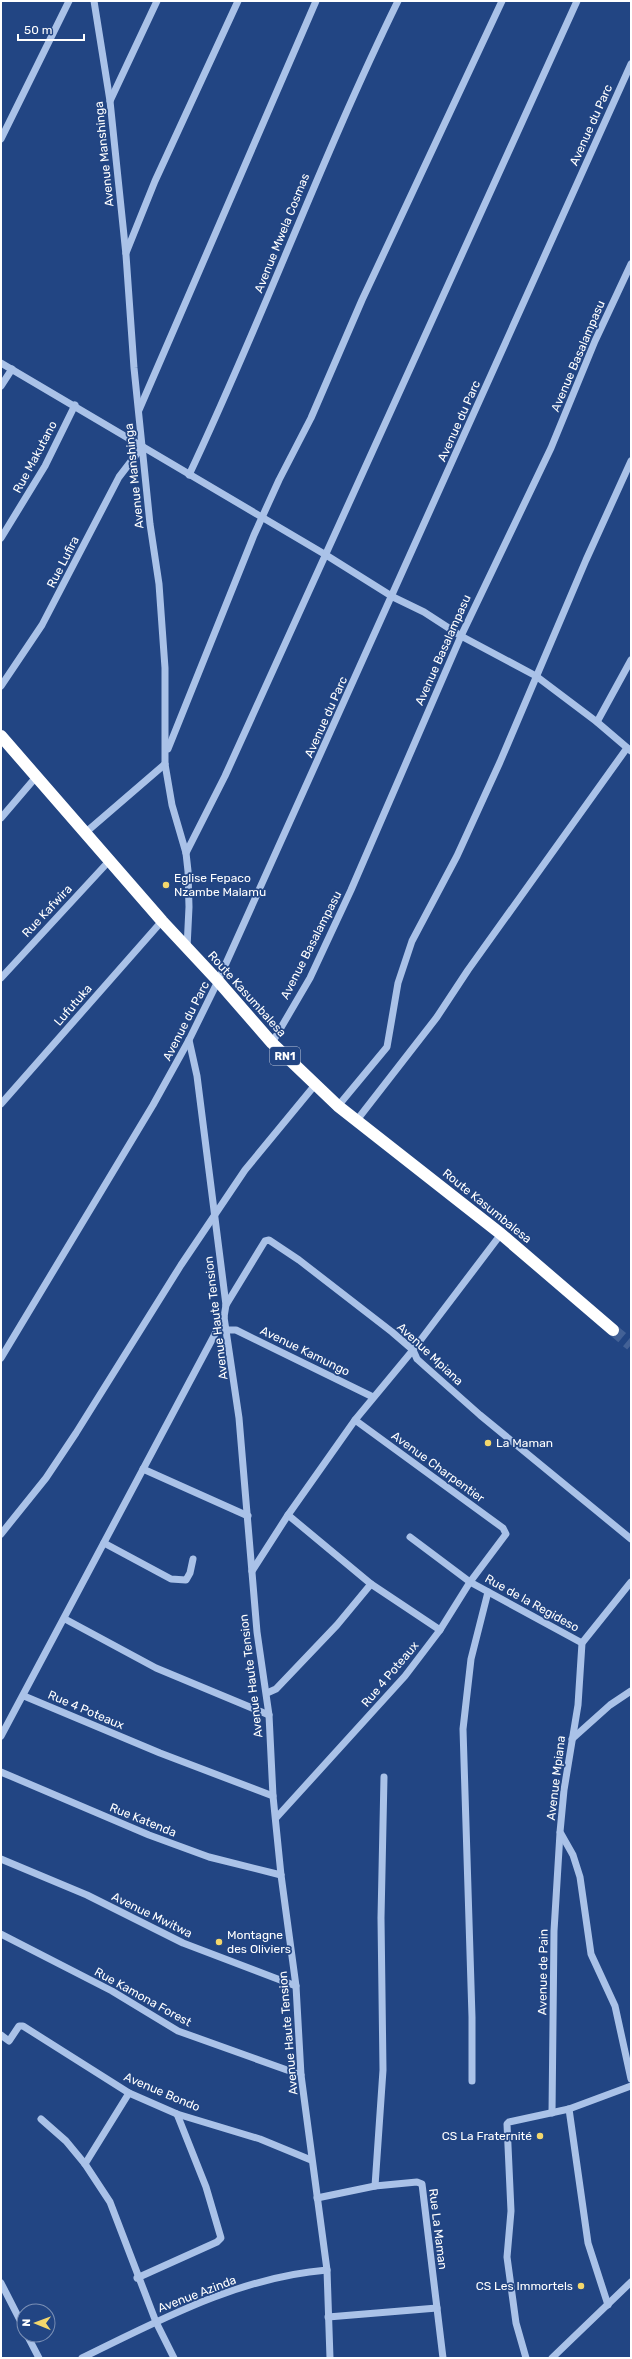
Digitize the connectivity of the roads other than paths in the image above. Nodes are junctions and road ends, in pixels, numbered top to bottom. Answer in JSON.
{"nodes":[{"id":1,"x":69,"y":1,"type":"edge"},
{"id":2,"x":94,"y":1,"type":"edge"},
{"id":3,"x":157,"y":1,"type":"edge"},
{"id":4,"x":238,"y":1,"type":"edge"},
{"id":5,"x":316,"y":1,"type":"edge"},
{"id":6,"x":398,"y":1,"type":"edge"},
{"id":7,"x":502,"y":1,"type":"edge"},
{"id":8,"x":577,"y":1,"type":"edge"},
{"id":9,"x":631,"y":64,"type":"edge"},
{"id":10,"x":110,"y":101,"type":"junction"},
{"id":11,"x":1,"y":139,"type":"edge"},
{"id":12,"x":126,"y":255,"type":"junction"},
{"id":13,"x":631,"y":264,"type":"edge"},
{"id":14,"x":1,"y":363,"type":"edge"},
{"id":15,"x":12,"y":369,"type":"junction"},
{"id":16,"x":1,"y":386,"type":"edge"},
{"id":17,"x":74,"y":405,"type":"junction"},
{"id":18,"x":138,"y":411,"type":"junction"},
{"id":19,"x":142,"y":447,"type":"junction"},
{"id":20,"x":631,"y":461,"type":"edge"},
{"id":21,"x":190,"y":475,"type":"junction"},
{"id":22,"x":262,"y":517,"type":"junction"},
{"id":23,"x":1,"y":538,"type":"edge"},
{"id":24,"x":326,"y":555,"type":"junction"},
{"id":25,"x":393,"y":597,"type":"junction"},
{"id":26,"x":461,"y":636,"type":"junction"},
{"id":27,"x":631,"y":660,"type":"edge"},
{"id":28,"x":536,"y":676,"type":"junction"},
{"id":29,"x":1,"y":686,"type":"edge"},
{"id":30,"x":597,"y":722,"type":"junction"},
{"id":31,"x":1,"y":736,"type":"edge"},
{"id":32,"x":629,"y":750,"type":"edge"},
{"id":33,"x":167,"y":753,"type":"junction"},
{"id":34,"x":166,"y":764,"type":"junction"},
{"id":35,"x":36,"y":778,"type":"junction"},
{"id":36,"x":1,"y":818,"type":"edge"},
{"id":37,"x":86,"y":833,"type":"junction"},
{"id":38,"x":186,"y":853,"type":"junction"},
{"id":39,"x":110,"y":860,"type":"junction"},
{"id":40,"x":162,"y":921,"type":"junction"},
{"id":41,"x":187,"y":948,"type":"junction"},
{"id":42,"x":1,"y":978,"type":"edge"},
{"id":43,"x":218,"y":981,"type":"junction"},
{"id":44,"x":189,"y":1040,"type":"junction"},
{"id":45,"x":272,"y":1043,"type":"junction"},
{"id":46,"x":315,"y":1085,"type":"junction"},
{"id":47,"x":1,"y":1104,"type":"edge"},
{"id":48,"x":338,"y":1106,"type":"junction"},
{"id":49,"x":357,"y":1120,"type":"junction"},
{"id":50,"x":214,"y":1218,"type":"junction"},
{"id":51,"x":501,"y":1234,"type":"junction"},
{"id":52,"x":226,"y":1305,"type":"junction"},
{"id":53,"x":224,"y":1317,"type":"junction"},
{"id":54,"x":226,"y":1330,"type":"junction"},
{"id":55,"x":613,"y":1330,"type":"tunnel mouth"},
{"id":56,"x":4,"y":1346,"type":"edge"},
{"id":57,"x":413,"y":1350,"type":"junction"},
{"id":58,"x":1,"y":1358,"type":"edge"},
{"id":59,"x":373,"y":1397,"type":"junction"},
{"id":60,"x":355,"y":1420,"type":"junction"},
{"id":61,"x":143,"y":1470,"type":"junction"},
{"id":62,"x":288,"y":1515,"type":"junction"},
{"id":63,"x":248,"y":1516,"type":"junction"},
{"id":64,"x":1,"y":1534,"type":"edge"},
{"id":65,"x":506,"y":1534,"type":"joint"},
{"id":66,"x":410,"y":1537,"type":"dead end"},
{"id":67,"x":631,"y":1539,"type":"edge"},
{"id":68,"x":104,"y":1543,"type":"junction"},
{"id":69,"x":193,"y":1560,"type":"dead end"},
{"id":70,"x":252,"y":1571,"type":"junction"},
{"id":71,"x":470,"y":1582,"type":"junction"},
{"id":72,"x":631,"y":1582,"type":"edge"},
{"id":73,"x":371,"y":1584,"type":"junction"},
{"id":74,"x":488,"y":1592,"type":"junction"},
{"id":75,"x":65,"y":1618,"type":"junction"},
{"id":76,"x":440,"y":1630,"type":"junction"},
{"id":77,"x":582,"y":1643,"type":"junction"},
{"id":78,"x":631,"y":1691,"type":"edge"},
{"id":79,"x":267,"y":1694,"type":"junction"},
{"id":80,"x":24,"y":1696,"type":"junction"},
{"id":81,"x":269,"y":1715,"type":"junction"},
{"id":82,"x":1,"y":1736,"type":"edge"},
{"id":83,"x":572,"y":1739,"type":"junction"},
{"id":84,"x":1,"y":1772,"type":"edge"},
{"id":85,"x":384,"y":1777,"type":"dead end"},
{"id":86,"x":273,"y":1796,"type":"junction"},
{"id":87,"x":276,"y":1818,"type":"junction"},
{"id":88,"x":560,"y":1832,"type":"junction"},
{"id":89,"x":1,"y":1859,"type":"edge"},
{"id":90,"x":281,"y":1875,"type":"junction"},
{"id":91,"x":1,"y":1934,"type":"edge"},
{"id":92,"x":296,"y":1986,"type":"junction"},
{"id":93,"x":1,"y":2036,"type":"edge"},
{"id":94,"x":630,"y":2071,"type":"edge"},
{"id":95,"x":301,"y":2075,"type":"junction"},
{"id":96,"x":631,"y":2079,"type":"edge"},
{"id":97,"x":472,"y":2081,"type":"dead end"},
{"id":98,"x":631,"y":2086,"type":"edge"},
{"id":99,"x":130,"y":2093,"type":"junction"},
{"id":100,"x":569,"y":2108,"type":"junction"},
{"id":101,"x":552,"y":2113,"type":"junction"},
{"id":102,"x":178,"y":2114,"type":"junction"},
{"id":103,"x":41,"y":2119,"type":"dead end"},
{"id":104,"x":311,"y":2160,"type":"junction"},
{"id":105,"x":85,"y":2164,"type":"junction"},
{"id":106,"x":375,"y":2186,"type":"junction"},
{"id":107,"x":317,"y":2198,"type":"junction"},
{"id":108,"x":327,"y":2270,"type":"junction"},
{"id":109,"x":137,"y":2278,"type":"junction"},
{"id":110,"x":631,"y":2282,"type":"edge"},
{"id":111,"x":1,"y":2283,"type":"edge"},
{"id":112,"x":608,"y":2304,"type":"junction"},
{"id":113,"x":437,"y":2308,"type":"junction"},
{"id":114,"x":16,"y":2312,"type":"edge"},
{"id":115,"x":328,"y":2317,"type":"junction"},
{"id":116,"x":156,"y":2322,"type":"junction"},
{"id":117,"x":32,"y":2343,"type":"edge"},
{"id":118,"x":39,"y":2358,"type":"edge"},
{"id":119,"x":82,"y":2358,"type":"edge"},
{"id":120,"x":174,"y":2358,"type":"edge"},
{"id":121,"x":330,"y":2358,"type":"edge"},
{"id":122,"x":443,"y":2358,"type":"edge"},
{"id":123,"x":526,"y":2358,"type":"edge"},
{"id":124,"x":552,"y":2358,"type":"edge"}],
"edges":[{"from":1,"to":11,"type":"street"},
{"from":2,"to":10,"type":"street","name":"Avenue Manshinga"},
{"from":3,"to":10,"type":"street"},
{"from":4,"to":12,"type":"street"},
{"from":5,"to":18,"type":"street"},
{"from":6,"to":21,"type":"street","name":"Avenue Mwela Cosmas"},
{"from":7,"to":22,"type":"street"},
{"from":8,"to":24,"type":"street"},
{"from":9,"to":25,"type":"street","name":"Avenue du Parc"},
{"from":10,"to":12,"type":"street","name":"Avenue Manshinga"},
{"from":12,"to":18,"type":"street","name":"Avenue Manshinga"},
{"from":13,"to":26,"type":"street","name":"Avenue Basalampasu"},
{"from":14,"to":15,"type":"street"},
{"from":15,"to":16,"type":"street"},
{"from":15,"to":17,"type":"street"},
{"from":17,"to":19,"type":"street"},
{"from":17,"to":23,"type":"street","name":"Rue Makutano"},
{"from":18,"to":19,"type":"street","name":"Avenue Manshinga"},
{"from":19,"to":21,"type":"street"},
{"from":19,"to":29,"type":"street","name":"Rue Lufira"},
{"from":19,"to":33,"type":"street","name":"Avenue Manshinga"},
{"from":20,"to":28,"type":"street"},
{"from":21,"to":22,"type":"street"},
{"from":22,"to":24,"type":"street"},
{"from":22,"to":33,"type":"street"},
{"from":24,"to":25,"type":"street"},
{"from":24,"to":38,"type":"street"},
{"from":25,"to":26,"type":"street"},
{"from":25,"to":43,"type":"street","name":"Avenue du Parc"},
{"from":26,"to":28,"type":"street"},
{"from":26,"to":45,"type":"street","name":"Avenue Basalampasu"},
{"from":27,"to":30,"type":"street"},
{"from":28,"to":30,"type":"street"},
{"from":28,"to":48,"type":"street"},
{"from":30,"to":32,"type":"street"},
{"from":31,"to":35,"type":"highway","name":"Route Kasumbalesa","number":"RN1"},
{"from":32,"to":49,"type":"street"},
{"from":33,"to":34,"type":"street","name":"Avenue Manshinga"},
{"from":34,"to":37,"type":"street"},
{"from":34,"to":38,"type":"street","name":"Avenue Manshinga"},
{"from":35,"to":36,"type":"street"},
{"from":35,"to":37,"type":"highway","name":"Route Kasumbalesa","number":"RN1"},
{"from":37,"to":39,"type":"highway","name":"Route Kasumbalesa","number":"RN1"},
{"from":38,"to":41,"type":"street","name":"Avenue Manshinga"},
{"from":39,"to":40,"type":"highway","name":"Route Kasumbalesa","number":"RN1"},
{"from":39,"to":42,"type":"street","name":"Rue Kafwira"},
{"from":40,"to":41,"type":"highway","name":"Route Kasumbalesa","number":"RN1"},
{"from":40,"to":47,"type":"street","name":"Lufutuka"},
{"from":41,"to":43,"type":"highway","name":"Route Kasumbalesa","number":"RN1"},
{"from":43,"to":44,"type":"street","name":"Avenue du Parc"},
{"from":43,"to":45,"type":"highway","name":"Route Kasumbalesa","number":"RN1"},
{"from":44,"to":50,"type":"street","name":"Avenue Haute Tension"},
{"from":44,"to":56,"type":"street","name":"Avenue du Parc"},
{"from":45,"to":46,"type":"highway","name":"Route Kasumbalesa","number":"RN1"},
{"from":46,"to":48,"type":"highway","name":"Route Kasumbalesa","number":"RN1"},
{"from":46,"to":50,"type":"street"},
{"from":48,"to":49,"type":"highway","name":"Route Kasumbalesa","number":"RN1"},
{"from":49,"to":51,"type":"highway","name":"Route Kasumbalesa","number":"RN1"},
{"from":50,"to":52,"type":"street","name":"Avenue Haute Tension"},
{"from":50,"to":64,"type":"street"},
{"from":51,"to":55,"type":"highway","name":"Route Kasumbalesa","number":"RN1"},
{"from":51,"to":57,"type":"street"},
{"from":52,"to":53,"type":"street","name":"Avenue Haute Tension"},
{"from":52,"to":57,"type":"street","name":"Avenue Mpiana"},
{"from":53,"to":54,"type":"street","name":"Avenue Haute Tension"},
{"from":53,"to":61,"type":"street"},
{"from":54,"to":59,"type":"street","name":"Avenue Kamungo"},
{"from":54,"to":63,"type":"street","name":"Avenue Haute Tension"},
{"from":56,"to":58,"type":"street","name":"Avenue du Parc"},
{"from":57,"to":59,"type":"street"},
{"from":57,"to":67,"type":"street","name":"Avenue Mpiana"},
{"from":59,"to":60,"type":"street"},
{"from":60,"to":62,"type":"street"},
{"from":60,"to":65,"type":"street","name":"Avenue Charpentier"},
{"from":61,"to":63,"type":"street"},
{"from":61,"to":68,"type":"street"},
{"from":62,"to":70,"type":"street"},
{"from":62,"to":73,"type":"street"},
{"from":63,"to":70,"type":"street","name":"Avenue Haute Tension"},
{"from":65,"to":71,"type":"street","name":"Rue 4 Poteaux"},
{"from":66,"to":71,"type":"street","name":"Rue de la Regideso"},
{"from":68,"to":69,"type":"street"},
{"from":68,"to":75,"type":"street"},
{"from":70,"to":79,"type":"street","name":"Avenue Haute Tension"},
{"from":71,"to":74,"type":"street","name":"Rue de la Regideso"},
{"from":71,"to":76,"type":"street","name":"Rue 4 Poteaux"},
{"from":72,"to":77,"type":"street"},
{"from":73,"to":76,"type":"street"},
{"from":73,"to":79,"type":"street"},
{"from":74,"to":77,"type":"street","name":"Rue de la Regideso"},
{"from":74,"to":97,"type":"street"},
{"from":75,"to":80,"type":"street"},
{"from":75,"to":81,"type":"street"},
{"from":76,"to":87,"type":"street","name":"Rue 4 Poteaux"},
{"from":77,"to":83,"type":"street","name":"Avenue Mpiana"},
{"from":78,"to":83,"type":"street"},
{"from":79,"to":81,"type":"street","name":"Avenue Haute Tension"},
{"from":80,"to":82,"type":"street"},
{"from":80,"to":86,"type":"street","name":"Rue 4 Poteaux"},
{"from":81,"to":86,"type":"street","name":"Avenue Haute Tension"},
{"from":83,"to":88,"type":"street","name":"Avenue Mpiana"},
{"from":84,"to":90,"type":"street","name":"Rue Katenda"},
{"from":85,"to":106,"type":"street"},
{"from":86,"to":87,"type":"street","name":"Avenue Haute Tension"},
{"from":87,"to":90,"type":"street","name":"Avenue Haute Tension"},
{"from":88,"to":94,"type":"street","name":"Avenue Mpiana"},
{"from":88,"to":101,"type":"street","name":"Avenue de Pain"},
{"from":89,"to":92,"type":"street","name":"Avenue Mwitwa"},
{"from":90,"to":92,"type":"street","name":"Avenue Haute Tension"},
{"from":91,"to":95,"type":"street","name":"Rue Kamona Forest"},
{"from":92,"to":95,"type":"street","name":"Avenue Haute Tension"},
{"from":93,"to":99,"type":"street","name":"Avenue Bondo"},
{"from":94,"to":96,"type":"street","name":"Avenue Mpiana"},
{"from":95,"to":104,"type":"street","name":"Avenue Haute Tension"},
{"from":98,"to":100,"type":"street"},
{"from":99,"to":102,"type":"street","name":"Avenue Bondo"},
{"from":99,"to":105,"type":"street"},
{"from":100,"to":101,"type":"street"},
{"from":100,"to":112,"type":"street"},
{"from":101,"to":123,"type":"street"},
{"from":102,"to":104,"type":"street","name":"Avenue Bondo"},
{"from":102,"to":109,"type":"street"},
{"from":103,"to":105,"type":"street"},
{"from":104,"to":107,"type":"street","name":"Avenue Haute Tension"},
{"from":105,"to":109,"type":"street"},
{"from":106,"to":107,"type":"street","name":"Rue La Maman"},
{"from":106,"to":113,"type":"street","name":"Rue La Maman"},
{"from":107,"to":108,"type":"street","name":"Avenue Haute Tension"},
{"from":108,"to":115,"type":"street","name":"Avenue Haute Tension"},
{"from":108,"to":116,"type":"street","name":"Avenue Azinda"},
{"from":109,"to":116,"type":"street"},
{"from":110,"to":112,"type":"street"},
{"from":111,"to":114,"type":"street"},
{"from":112,"to":124,"type":"street"},
{"from":113,"to":115,"type":"street"},
{"from":113,"to":122,"type":"street","name":"Rue La Maman"},
{"from":115,"to":121,"type":"street","name":"Avenue Haute Tension"},
{"from":116,"to":119,"type":"street","name":"Avenue Azinda"},
{"from":116,"to":120,"type":"street"},
{"from":117,"to":118,"type":"street"}]}
